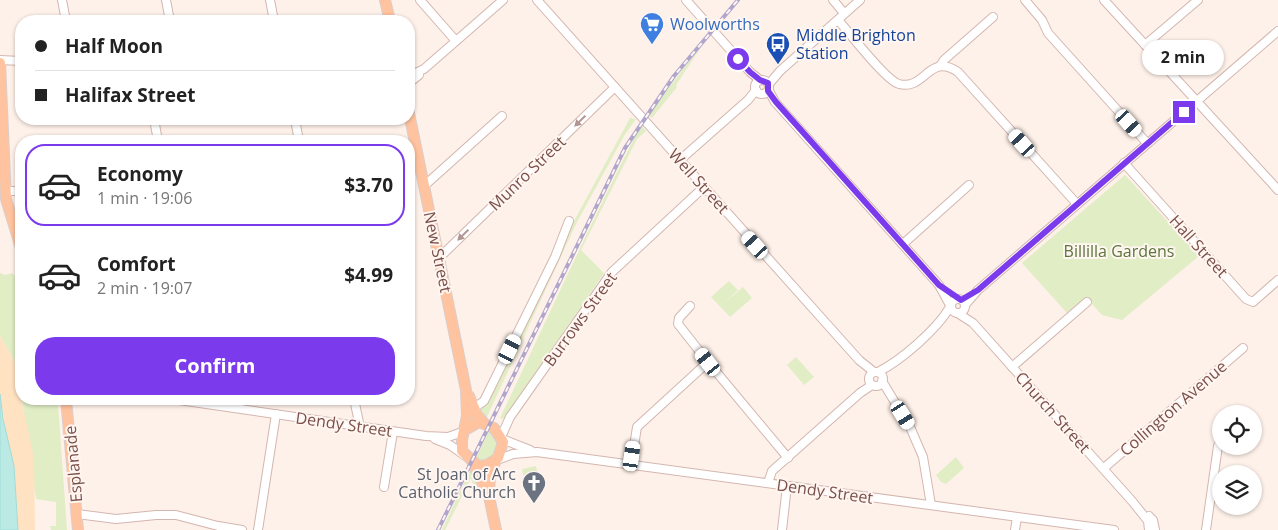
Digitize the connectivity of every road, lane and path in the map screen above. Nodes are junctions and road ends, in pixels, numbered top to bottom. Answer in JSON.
{"nodes":[{"id":1,"x":62,"y":0,"type":"edge"},
{"id":2,"x":166,"y":0,"type":"edge"},
{"id":3,"x":270,"y":0,"type":"edge"},
{"id":4,"x":385,"y":0,"type":"edge"},
{"id":5,"x":420,"y":0,"type":"edge"},
{"id":6,"x":686,"y":0,"type":"edge"},
{"id":7,"x":832,"y":0,"type":"edge"},
{"id":8,"x":860,"y":0,"type":"edge"},
{"id":9,"x":1024,"y":0,"type":"edge"},
{"id":10,"x":1104,"y":0,"type":"edge"},
{"id":11,"x":1198,"y":0,"type":"edge"},
{"id":12,"x":502,"y":1,"type":"edge"},
{"id":13,"x":537,"y":1,"type":"edge"},
{"id":14,"x":844,"y":14,"type":"junction"},
{"id":15,"x":65,"y":15,"type":"edge"},
{"id":16,"x":169,"y":15,"type":"edge"},
{"id":17,"x":273,"y":15,"type":"edge"},
{"id":18,"x":389,"y":15,"type":"edge"},
{"id":19,"x":993,"y":17,"type":"dead end"},
{"id":20,"x":838,"y":20,"type":"junction"},
{"id":21,"x":1278,"y":31,"type":"edge"},
{"id":22,"x":456,"y":41,"type":"junction"},
{"id":23,"x":1145,"y":45,"type":"junction"},
{"id":24,"x":0,"y":62,"type":"edge"},
{"id":25,"x":15,"y":62,"type":"edge"},
{"id":26,"x":940,"y":66,"type":"junction"},
{"id":27,"x":424,"y":69,"type":"junction"},
{"id":28,"x":415,"y":73,"type":"edge"},
{"id":29,"x":415,"y":77,"type":"edge"},
{"id":30,"x":615,"y":87,"type":"junction"},
{"id":31,"x":762,"y":87,"type":"junction"},
{"id":32,"x":1196,"y":102,"type":"junction"},
{"id":33,"x":502,"y":116,"type":"dead end"},
{"id":34,"x":415,"y":143,"type":"edge"},
{"id":35,"x":1147,"y":143,"type":"junction"},
{"id":36,"x":680,"y":160,"type":"junction"},
{"id":37,"x":1124,"y":163,"type":"junction"},
{"id":38,"x":969,"y":185,"type":"dead end"},
{"id":39,"x":424,"y":186,"type":"junction"},
{"id":40,"x":704,"y":187,"type":"junction"},
{"id":41,"x":1278,"y":190,"type":"edge"},
{"id":42,"x":6,"y":191,"type":"junction"},
{"id":43,"x":15,"y":192,"type":"edge"},
{"id":44,"x":1077,"y":204,"type":"junction"},
{"id":45,"x":569,"y":221,"type":"dead end"},
{"id":46,"x":15,"y":230,"type":"edge"},
{"id":47,"x":903,"y":244,"type":"junction"},
{"id":48,"x":439,"y":258,"type":"junction"},
{"id":49,"x":1278,"y":280,"type":"edge"},
{"id":50,"x":939,"y":285,"type":"junction"},
{"id":51,"x":1088,"y":302,"type":"dead end"},
{"id":52,"x":962,"y":303,"type":"junction"},
{"id":53,"x":690,"y":306,"type":"dead end"},
{"id":54,"x":954,"y":310,"type":"junction"},
{"id":55,"x":973,"y":323,"type":"junction"},
{"id":56,"x":1243,"y":348,"type":"dead end"},
{"id":57,"x":708,"y":362,"type":"junction"},
{"id":58,"x":1012,"y":367,"type":"junction"},
{"id":59,"x":876,"y":379,"type":"junction"},
{"id":60,"x":67,"y":405,"type":"edge"},
{"id":61,"x":228,"y":405,"type":"edge"},
{"id":62,"x":355,"y":405,"type":"edge"},
{"id":63,"x":471,"y":409,"type":"junction"},
{"id":64,"x":276,"y":414,"type":"junction"},
{"id":65,"x":510,"y":417,"type":"junction"},
{"id":66,"x":487,"y":424,"type":"junction"},
{"id":67,"x":360,"y":427,"type":"junction"},
{"id":68,"x":465,"y":430,"type":"junction"},
{"id":69,"x":393,"y":432,"type":"junction"},
{"id":70,"x":426,"y":436,"type":"junction"},
{"id":71,"x":502,"y":438,"type":"junction"},
{"id":72,"x":537,"y":452,"type":"junction"},
{"id":73,"x":465,"y":455,"type":"junction"},
{"id":74,"x":1217,"y":455,"type":"edge"},
{"id":75,"x":788,"y":458,"type":"junction"},
{"id":76,"x":497,"y":460,"type":"junction"},
{"id":77,"x":473,"y":464,"type":"junction"},
{"id":78,"x":631,"y":465,"type":"junction"},
{"id":79,"x":1104,"y":468,"type":"junction"},
{"id":80,"x":768,"y":483,"type":"junction"},
{"id":81,"x":787,"y":486,"type":"junction"},
{"id":82,"x":384,"y":487,"type":"dead end"},
{"id":83,"x":489,"y":496,"type":"junction"},
{"id":84,"x":1132,"y":501,"type":"junction"},
{"id":85,"x":931,"y":505,"type":"junction"},
{"id":86,"x":77,"y":514,"type":"junction"},
{"id":87,"x":1017,"y":517,"type":"junction"},
{"id":88,"x":78,"y":530,"type":"edge"},
{"id":89,"x":242,"y":530,"type":"edge"},
{"id":90,"x":258,"y":530,"type":"edge"},
{"id":91,"x":496,"y":530,"type":"edge"},
{"id":92,"x":782,"y":530,"type":"edge"},
{"id":93,"x":1015,"y":530,"type":"edge"},
{"id":94,"x":1114,"y":530,"type":"edge"},
{"id":95,"x":1149,"y":530,"type":"edge"},
{"id":96,"x":1155,"y":530,"type":"edge"},
{"id":97,"x":1206,"y":530,"type":"edge"}],
"edges":[{"from":1,"to":15,"type":"street"},
{"from":2,"to":16,"type":"street"},
{"from":3,"to":17,"type":"street"},
{"from":4,"to":18,"type":"main road"},
{"from":5,"to":22,"type":"street"},
{"from":6,"to":31,"type":"street","name":"Church Street"},
{"from":7,"to":14,"type":"street"},
{"from":8,"to":14,"type":"street"},
{"from":9,"to":35,"type":"street"},
{"from":10,"to":23,"type":"street"},
{"from":11,"to":23,"type":"street"},
{"from":12,"to":22,"type":"street"},
{"from":13,"to":30,"type":"street","name":"Well Street"},
{"from":14,"to":20,"type":"street"},
{"from":19,"to":26,"type":"street"},
{"from":20,"to":26,"type":"street"},
{"from":20,"to":31,"type":"street"},
{"from":21,"to":32,"type":"street"},
{"from":22,"to":27,"type":"street"},
{"from":23,"to":32,"type":"street"},
{"from":24,"to":25,"type":"street"},
{"from":24,"to":42,"type":"main road"},
{"from":26,"to":44,"type":"street"},
{"from":27,"to":28,"type":"street"},
{"from":27,"to":29,"type":"street"},
{"from":30,"to":36,"type":"street","name":"Well Street"},
{"from":30,"to":48,"type":"street","name":"Munro Street","one_way":true},
{"from":31,"to":36,"type":"street"},
{"from":31,"to":47,"type":"street","name":"Church Street"},
{"from":32,"to":35,"type":"street"},
{"from":32,"to":41,"type":"street"},
{"from":33,"to":39,"type":"street"},
{"from":34,"to":39,"type":"main road","name":"New Street"},
{"from":35,"to":37,"type":"street"},
{"from":36,"to":40,"type":"street","name":"Well Street"},
{"from":37,"to":44,"type":"street"},
{"from":37,"to":49,"type":"street","name":"Hall Street"},
{"from":38,"to":47,"type":"street"},
{"from":39,"to":48,"type":"main road","name":"New Street"},
{"from":40,"to":59,"type":"street","name":"Well Street"},
{"from":40,"to":65,"type":"street","name":"Burrows Street"},
{"from":42,"to":43,"type":"street"},
{"from":42,"to":46,"type":"main road"},
{"from":44,"to":52,"type":"street"},
{"from":45,"to":63,"type":"street"},
{"from":47,"to":50,"type":"street","name":"Church Street"},
{"from":48,"to":63,"type":"main road","name":"New Street"},
{"from":50,"to":52,"type":"street","name":"Church Street"},
{"from":50,"to":54,"type":"street","name":"Church Street"},
{"from":51,"to":58,"type":"street"},
{"from":52,"to":54,"type":"street"},
{"from":52,"to":54,"type":"street"},
{"from":52,"to":55,"type":"street","name":"Church Street"},
{"from":53,"to":57,"type":"street"},
{"from":54,"to":55,"type":"street","name":"Church Street"},
{"from":54,"to":59,"type":"street"},
{"from":55,"to":58,"type":"street","name":"Church Street"},
{"from":56,"to":79,"type":"street","name":"Collington Avenue"},
{"from":57,"to":75,"type":"street"},
{"from":57,"to":78,"type":"street"},
{"from":58,"to":79,"type":"street","name":"Church Street"},
{"from":59,"to":75,"type":"street"},
{"from":59,"to":85,"type":"street","name":"Well Street"},
{"from":60,"to":86,"type":"main road","name":"Esplanade"},
{"from":61,"to":64,"type":"street","name":"Dendy Street"},
{"from":62,"to":67,"type":"street"},
{"from":63,"to":66,"type":"main road"},
{"from":63,"to":68,"type":"main road","name":"New Street"},
{"from":64,"to":67,"type":"street","name":"Dendy Street"},
{"from":64,"to":90,"type":"street"},
{"from":65,"to":66,"type":"street"},
{"from":65,"to":71,"type":"street","name":"Burrows Street"},
{"from":66,"to":68,"type":"main road"},
{"from":66,"to":71,"type":"main road"},
{"from":67,"to":69,"type":"street","name":"Dendy Street"},
{"from":68,"to":70,"type":"street","name":"Dendy Street"},
{"from":68,"to":73,"type":"main road"},
{"from":69,"to":70,"type":"street","name":"Dendy Street"},
{"from":69,"to":82,"type":"street"},
{"from":70,"to":73,"type":"street","name":"Dendy Street"},
{"from":71,"to":72,"type":"street","name":"Dendy Street"},
{"from":71,"to":76,"type":"main road"},
{"from":72,"to":76,"type":"street","name":"Dendy Street"},
{"from":72,"to":78,"type":"street","name":"Dendy Street"},
{"from":73,"to":77,"type":"main road"},
{"from":74,"to":97,"type":"street"},
{"from":75,"to":80,"type":"street"},
{"from":76,"to":77,"type":"main road"},
{"from":76,"to":83,"type":"main road"},
{"from":77,"to":83,"type":"main road"},
{"from":78,"to":80,"type":"street","name":"Dendy Street"},
{"from":79,"to":84,"type":"street","name":"Church Street"},
{"from":80,"to":81,"type":"street","name":"Dendy Street"},
{"from":81,"to":85,"type":"street","name":"Dendy Street"},
{"from":81,"to":92,"type":"street"},
{"from":83,"to":91,"type":"main road"},
{"from":84,"to":95,"type":"street","name":"Church Street"},
{"from":84,"to":96,"type":"street","name":"Church Street"},
{"from":85,"to":87,"type":"street","name":"Dendy Street"},
{"from":86,"to":88,"type":"main road","name":"Esplanade"},
{"from":86,"to":89,"type":"street"},
{"from":87,"to":93,"type":"street"},
{"from":87,"to":94,"type":"street","name":"Dendy Street"}]}
